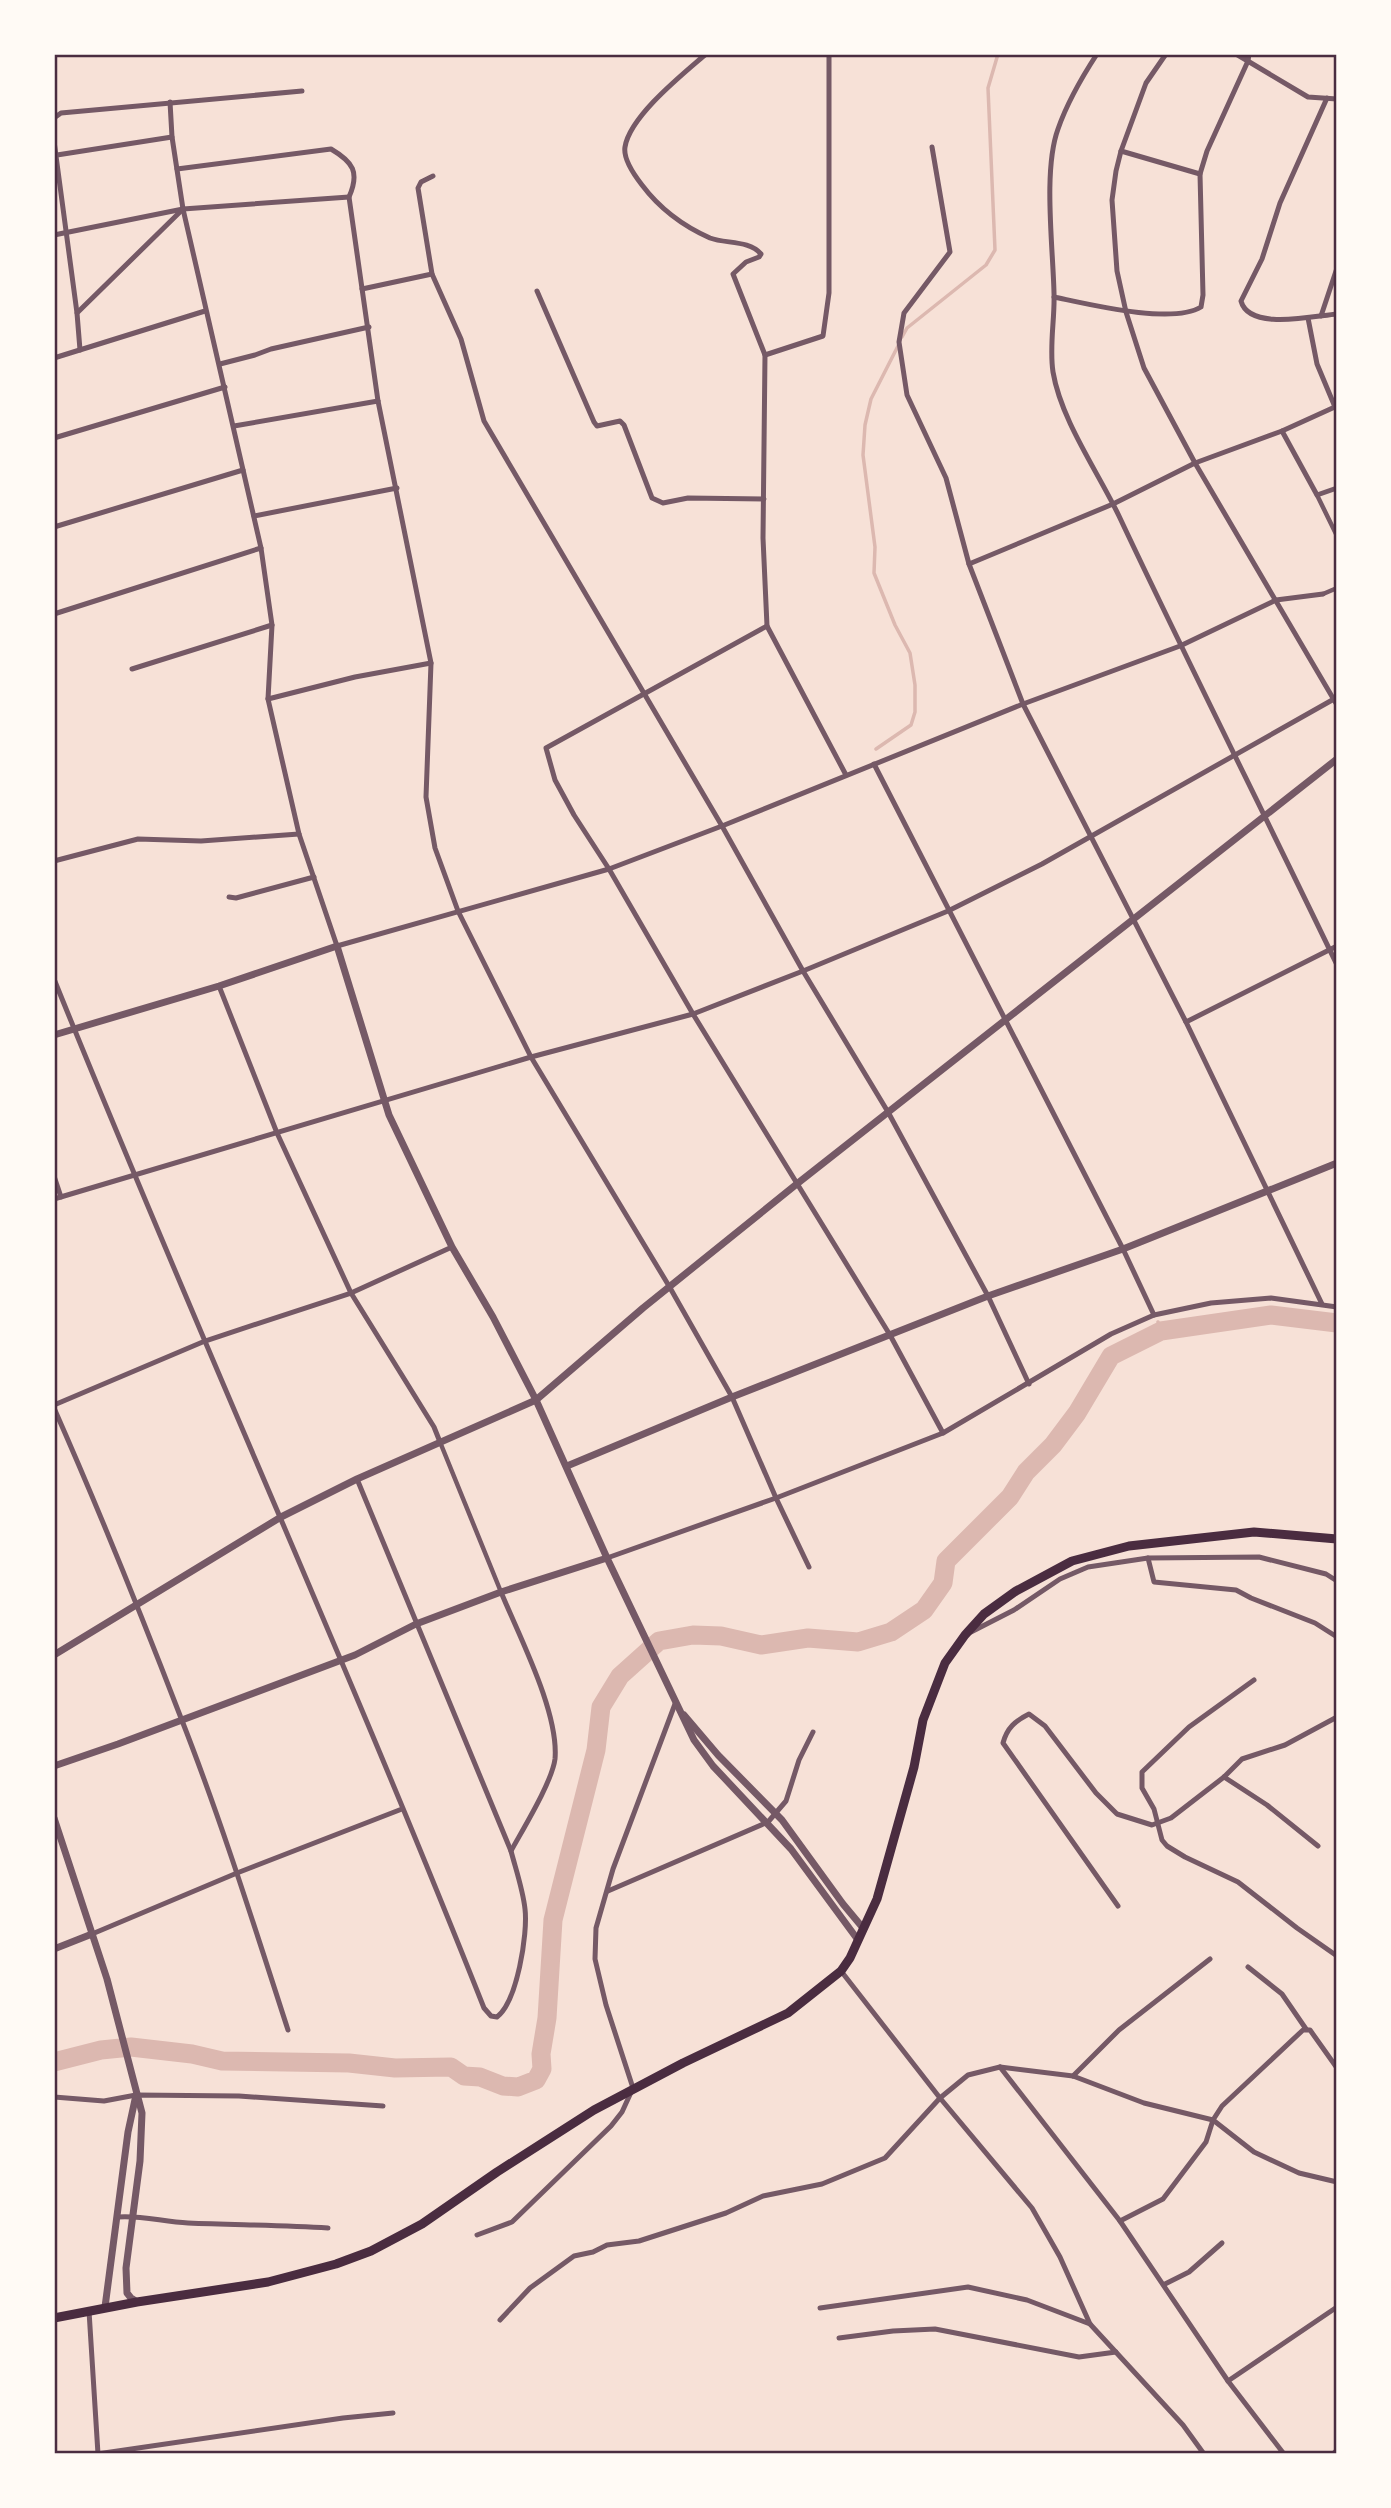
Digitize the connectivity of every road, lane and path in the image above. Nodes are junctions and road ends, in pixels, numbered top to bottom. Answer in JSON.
{"nodes":[{"id":1,"x":706,"y":54,"type":"edge"},
{"id":2,"x":829,"y":54,"type":"edge"},
{"id":3,"x":1097,"y":54,"type":"edge"},
{"id":4,"x":1166,"y":54,"type":"edge"},
{"id":5,"x":1236,"y":54,"type":"edge"},
{"id":6,"x":1249,"y":58,"type":"edge"},
{"id":7,"x":302,"y":91,"type":"dead end"},
{"id":8,"x":1326,"y":98,"type":"junction"},
{"id":9,"x":1337,"y":99,"type":"edge"},
{"id":10,"x":170,"y":102,"type":"junction"},
{"id":11,"x":54,"y":118,"type":"edge"},
{"id":12,"x":172,"y":137,"type":"junction"},
{"id":13,"x":54,"y":141,"type":"edge"},
{"id":14,"x":932,"y":147,"type":"dead end"},
{"id":15,"x":1121,"y":151,"type":"junction"},
{"id":16,"x":57,"y":155,"type":"junction"},
{"id":17,"x":177,"y":169,"type":"junction"},
{"id":18,"x":1200,"y":174,"type":"junction"},
{"id":19,"x":433,"y":176,"type":"dead end"},
{"id":20,"x":349,"y":197,"type":"junction"},
{"id":21,"x":183,"y":209,"type":"junction"},
{"id":22,"x":68,"y":232,"type":"junction"},
{"id":23,"x":54,"y":235,"type":"edge"},
{"id":24,"x":1337,"y":268,"type":"edge"},
{"id":25,"x":432,"y":274,"type":"junction"},
{"id":26,"x":362,"y":289,"type":"junction"},
{"id":27,"x":537,"y":291,"type":"dead end"},
{"id":28,"x":1054,"y":297,"type":"junction"},
{"id":29,"x":205,"y":311,"type":"junction"},
{"id":30,"x":1126,"y":312,"type":"junction"},
{"id":31,"x":77,"y":313,"type":"junction"},
{"id":32,"x":1337,"y":314,"type":"edge"},
{"id":33,"x":1321,"y":316,"type":"junction"},
{"id":34,"x":1308,"y":318,"type":"junction"},
{"id":35,"x":369,"y":327,"type":"junction"},
{"id":36,"x":80,"y":350,"type":"junction"},
{"id":37,"x":765,"y":355,"type":"junction"},
{"id":38,"x":54,"y":358,"type":"edge"},
{"id":39,"x":220,"y":364,"type":"junction"},
{"id":40,"x":225,"y":387,"type":"junction"},
{"id":41,"x":378,"y":401,"type":"junction"},
{"id":42,"x":1336,"y":407,"type":"edge"},
{"id":43,"x":234,"y":426,"type":"junction"},
{"id":44,"x":1282,"y":431,"type":"junction"},
{"id":45,"x":54,"y":438,"type":"edge"},
{"id":46,"x":1195,"y":463,"type":"junction"},
{"id":47,"x":243,"y":470,"type":"junction"},
{"id":48,"x":397,"y":488,"type":"junction"},
{"id":49,"x":1337,"y":488,"type":"edge"},
{"id":50,"x":1317,"y":495,"type":"junction"},
{"id":51,"x":764,"y":499,"type":"junction"},
{"id":52,"x":1113,"y":504,"type":"junction"},
{"id":53,"x":254,"y":516,"type":"junction"},
{"id":54,"x":54,"y":527,"type":"edge"},
{"id":55,"x":1337,"y":536,"type":"edge"},
{"id":56,"x":261,"y":548,"type":"junction"},
{"id":57,"x":969,"y":564,"type":"junction"},
{"id":58,"x":1337,"y":588,"type":"edge"},
{"id":59,"x":1323,"y":594,"type":"joint"},
{"id":60,"x":1276,"y":600,"type":"junction"},
{"id":61,"x":54,"y":614,"type":"edge"},
{"id":62,"x":272,"y":625,"type":"junction"},
{"id":63,"x":767,"y":626,"type":"junction"},
{"id":64,"x":1180,"y":646,"type":"junction"},
{"id":65,"x":431,"y":663,"type":"junction"},
{"id":66,"x":132,"y":669,"type":"dead end"},
{"id":67,"x":644,"y":693,"type":"junction"},
{"id":68,"x":268,"y":699,"type":"junction"},
{"id":69,"x":1335,"y":702,"type":"edge"},
{"id":70,"x":1023,"y":704,"type":"junction"},
{"id":71,"x":1237,"y":756,"type":"junction"},
{"id":72,"x":1337,"y":759,"type":"edge"},
{"id":73,"x":874,"y":764,"type":"junction"},
{"id":74,"x":846,"y":775,"type":"junction"},
{"id":75,"x":1265,"y":815,"type":"junction"},
{"id":76,"x":722,"y":826,"type":"junction"},
{"id":77,"x":299,"y":834,"type":"junction"},
{"id":78,"x":1090,"y":838,"type":"junction"},
{"id":79,"x":54,"y":861,"type":"edge"},
{"id":80,"x":609,"y":869,"type":"junction"},
{"id":81,"x":314,"y":877,"type":"junction"},
{"id":82,"x":229,"y":897,"type":"dead end"},
{"id":83,"x":458,"y":911,"type":"junction"},
{"id":84,"x":948,"y":911,"type":"junction"},
{"id":85,"x":1132,"y":918,"type":"junction"},
{"id":86,"x":337,"y":946,"type":"junction"},
{"id":87,"x":1337,"y":946,"type":"edge"},
{"id":88,"x":1329,"y":950,"type":"junction"},
{"id":89,"x":1337,"y":965,"type":"edge"},
{"id":90,"x":803,"y":971,"type":"junction"},
{"id":91,"x":54,"y":979,"type":"edge"},
{"id":92,"x":219,"y":986,"type":"junction"},
{"id":93,"x":693,"y":1014,"type":"junction"},
{"id":94,"x":1004,"y":1019,"type":"junction"},
{"id":95,"x":1186,"y":1022,"type":"junction"},
{"id":96,"x":75,"y":1030,"type":"junction"},
{"id":97,"x":54,"y":1035,"type":"edge"},
{"id":98,"x":531,"y":1057,"type":"junction"},
{"id":99,"x":384,"y":1101,"type":"junction"},
{"id":100,"x":888,"y":1112,"type":"junction"},
{"id":101,"x":277,"y":1133,"type":"junction"},
{"id":102,"x":1337,"y":1163,"type":"edge"},
{"id":103,"x":134,"y":1174,"type":"junction"},
{"id":104,"x":54,"y":1177,"type":"edge"},
{"id":105,"x":798,"y":1183,"type":"junction"},
{"id":106,"x":1269,"y":1190,"type":"junction"},
{"id":107,"x":58,"y":1198,"type":"edge"},
{"id":108,"x":452,"y":1247,"type":"junction"},
{"id":109,"x":1123,"y":1249,"type":"junction"},
{"id":110,"x":669,"y":1286,"type":"junction"},
{"id":111,"x":351,"y":1293,"type":"junction"},
{"id":112,"x":988,"y":1296,"type":"junction"},
{"id":113,"x":1322,"y":1304,"type":"junction"},
{"id":114,"x":1337,"y":1307,"type":"edge"},
{"id":115,"x":1154,"y":1315,"type":"junction"},
{"id":116,"x":890,"y":1335,"type":"junction"},
{"id":117,"x":205,"y":1341,"type":"junction"},
{"id":118,"x":1029,"y":1384,"type":"junction"},
{"id":119,"x":732,"y":1397,"type":"junction"},
{"id":120,"x":536,"y":1399,"type":"junction"},
{"id":121,"x":54,"y":1406,"type":"edge"},
{"id":122,"x":943,"y":1433,"type":"junction"},
{"id":123,"x":440,"y":1441,"type":"junction"},
{"id":124,"x":567,"y":1466,"type":"junction"},
{"id":125,"x":357,"y":1479,"type":"junction"},
{"id":126,"x":776,"y":1498,"type":"junction"},
{"id":127,"x":281,"y":1517,"type":"junction"},
{"id":128,"x":1337,"y":1539,"type":"edge"},
{"id":129,"x":607,"y":1558,"type":"junction"},
{"id":130,"x":1148,"y":1558,"type":"junction"},
{"id":131,"x":809,"y":1567,"type":"dead end"},
{"id":132,"x":1337,"y":1581,"type":"edge"},
{"id":133,"x":501,"y":1592,"type":"junction"},
{"id":134,"x":136,"y":1605,"type":"junction"},
{"id":135,"x":416,"y":1624,"type":"junction"},
{"id":136,"x":965,"y":1636,"type":"junction"},
{"id":137,"x":1337,"y":1637,"type":"edge"},
{"id":138,"x":54,"y":1655,"type":"edge"},
{"id":139,"x":341,"y":1659,"type":"junction"},
{"id":140,"x":1254,"y":1681,"type":"dead end"},
{"id":141,"x":675,"y":1704,"type":"junction"},
{"id":142,"x":182,"y":1720,"type":"junction"},
{"id":143,"x":1335,"y":1721,"type":"edge"},
{"id":144,"x":813,"y":1732,"type":"dead end"},
{"id":145,"x":54,"y":1766,"type":"edge"},
{"id":146,"x":1224,"y":1777,"type":"junction"},
{"id":147,"x":402,"y":1809,"type":"junction"},
{"id":148,"x":777,"y":1814,"type":"junction"},
{"id":149,"x":54,"y":1818,"type":"edge"},
{"id":150,"x":768,"y":1822,"type":"junction"},
{"id":151,"x":1156,"y":1825,"type":"junction"},
{"id":152,"x":1318,"y":1846,"type":"dead end"},
{"id":153,"x":511,"y":1851,"type":"junction"},
{"id":154,"x":237,"y":1872,"type":"junction"},
{"id":155,"x":608,"y":1891,"type":"junction"},
{"id":156,"x":1118,"y":1906,"type":"dead end"},
{"id":157,"x":863,"y":1928,"type":"junction"},
{"id":158,"x":92,"y":1934,"type":"junction"},
{"id":159,"x":858,"y":1940,"type":"junction"},
{"id":160,"x":54,"y":1949,"type":"edge"},
{"id":161,"x":1337,"y":1956,"type":"edge"},
{"id":162,"x":1210,"y":1959,"type":"dead end"},
{"id":163,"x":1248,"y":1967,"type":"dead end"},
{"id":164,"x":841,"y":1971,"type":"junction"},
{"id":165,"x":1306,"y":2029,"type":"junction"},
{"id":166,"x":288,"y":2030,"type":"dead end"},
{"id":167,"x":1000,"y":2067,"type":"junction"},
{"id":168,"x":1337,"y":2068,"type":"edge"},
{"id":169,"x":1073,"y":2076,"type":"junction"},
{"id":170,"x":634,"y":2088,"type":"junction"},
{"id":171,"x":136,"y":2095,"type":"junction"},
{"id":172,"x":54,"y":2097,"type":"edge"},
{"id":173,"x":940,"y":2098,"type":"junction"},
{"id":174,"x":383,"y":2106,"type":"dead end"},
{"id":175,"x":1213,"y":2120,"type":"junction"},
{"id":176,"x":1337,"y":2182,"type":"edge"},
{"id":177,"x":133,"y":2216,"type":"junction"},
{"id":178,"x":118,"y":2217,"type":"junction"},
{"id":179,"x":1120,"y":2221,"type":"junction"},
{"id":180,"x":328,"y":2228,"type":"dead end"},
{"id":181,"x":477,"y":2235,"type":"dead end"},
{"id":182,"x":1222,"y":2243,"type":"dead end"},
{"id":183,"x":1164,"y":2284,"type":"junction"},
{"id":184,"x":138,"y":2302,"type":"junction"},
{"id":185,"x":105,"y":2307,"type":"junction"},
{"id":186,"x":1337,"y":2307,"type":"edge"},
{"id":187,"x":820,"y":2308,"type":"dead end"},
{"id":188,"x":89,"y":2311,"type":"junction"},
{"id":189,"x":54,"y":2318,"type":"edge"},
{"id":190,"x":500,"y":2320,"type":"dead end"},
{"id":191,"x":1090,"y":2324,"type":"junction"},
{"id":192,"x":839,"y":2338,"type":"dead end"},
{"id":193,"x":1116,"y":2352,"type":"junction"},
{"id":194,"x":1228,"y":2381,"type":"junction"},
{"id":195,"x":393,"y":2413,"type":"dead end"},
{"id":196,"x":98,"y":2454,"type":"edge"},
{"id":197,"x":1203,"y":2454,"type":"edge"},
{"id":198,"x":1284,"y":2454,"type":"edge"}],
"edges":[{"from":1,"to":37,"type":"street"},
{"from":2,"to":37,"type":"street"},
{"from":3,"to":28,"type":"street"},
{"from":4,"to":15,"type":"street"},
{"from":5,"to":6,"type":"street"},
{"from":6,"to":8,"type":"street"},
{"from":6,"to":18,"type":"street"},
{"from":7,"to":10,"type":"street"},
{"from":8,"to":9,"type":"street"},
{"from":8,"to":34,"type":"street"},
{"from":10,"to":11,"type":"street"},
{"from":10,"to":12,"type":"street"},
{"from":12,"to":16,"type":"street"},
{"from":12,"to":17,"type":"street"},
{"from":13,"to":16,"type":"street"},
{"from":14,"to":57,"type":"street"},
{"from":15,"to":18,"type":"street"},
{"from":15,"to":30,"type":"street"},
{"from":16,"to":22,"type":"street"},
{"from":17,"to":20,"type":"street"},
{"from":17,"to":21,"type":"street"},
{"from":18,"to":30,"type":"street"},
{"from":19,"to":25,"type":"street"},
{"from":20,"to":21,"type":"street"},
{"from":20,"to":26,"type":"street"},
{"from":21,"to":22,"type":"street"},
{"from":21,"to":29,"type":"street"},
{"from":21,"to":31,"type":"street"},
{"from":22,"to":23,"type":"street"},
{"from":22,"to":31,"type":"street"},
{"from":24,"to":33,"type":"street"},
{"from":25,"to":26,"type":"street"},
{"from":25,"to":67,"type":"street"},
{"from":26,"to":35,"type":"street"},
{"from":27,"to":51,"type":"street"},
{"from":28,"to":30,"type":"street"},
{"from":28,"to":52,"type":"street"},
{"from":29,"to":36,"type":"street"},
{"from":29,"to":39,"type":"street"},
{"from":30,"to":46,"type":"street"},
{"from":31,"to":36,"type":"street"},
{"from":32,"to":33,"type":"street"},
{"from":33,"to":34,"type":"street"},
{"from":34,"to":42,"type":"street"},
{"from":35,"to":39,"type":"street"},
{"from":35,"to":41,"type":"street"},
{"from":36,"to":38,"type":"street"},
{"from":37,"to":51,"type":"street"},
{"from":39,"to":40,"type":"street"},
{"from":40,"to":43,"type":"street"},
{"from":40,"to":45,"type":"street"},
{"from":41,"to":43,"type":"street"},
{"from":41,"to":48,"type":"street"},
{"from":42,"to":44,"type":"street"},
{"from":43,"to":47,"type":"street"},
{"from":44,"to":46,"type":"street"},
{"from":44,"to":50,"type":"street"},
{"from":46,"to":52,"type":"street"},
{"from":46,"to":60,"type":"street"},
{"from":47,"to":53,"type":"street"},
{"from":47,"to":54,"type":"street"},
{"from":48,"to":53,"type":"street"},
{"from":48,"to":65,"type":"street"},
{"from":49,"to":50,"type":"street"},
{"from":50,"to":55,"type":"street"},
{"from":51,"to":63,"type":"street"},
{"from":52,"to":57,"type":"street"},
{"from":52,"to":64,"type":"street"},
{"from":53,"to":56,"type":"street"},
{"from":56,"to":61,"type":"street"},
{"from":56,"to":62,"type":"street"},
{"from":57,"to":70,"type":"street"},
{"from":58,"to":59,"type":"street"},
{"from":59,"to":60,"type":"street"},
{"from":60,"to":64,"type":"street"},
{"from":60,"to":69,"type":"street"},
{"from":62,"to":66,"type":"street"},
{"from":62,"to":68,"type":"street"},
{"from":63,"to":67,"type":"street"},
{"from":63,"to":74,"type":"street"},
{"from":64,"to":70,"type":"street"},
{"from":64,"to":71,"type":"street"},
{"from":65,"to":68,"type":"street"},
{"from":65,"to":83,"type":"street"},
{"from":67,"to":76,"type":"street"},
{"from":67,"to":80,"type":"street"},
{"from":68,"to":77,"type":"street"},
{"from":69,"to":71,"type":"street"},
{"from":70,"to":73,"type":"street"},
{"from":70,"to":78,"type":"street"},
{"from":71,"to":75,"type":"street"},
{"from":71,"to":78,"type":"street"},
{"from":72,"to":75,"type":"street"},
{"from":73,"to":74,"type":"street"},
{"from":73,"to":84,"type":"street"},
{"from":74,"to":76,"type":"street"},
{"from":75,"to":85,"type":"street"},
{"from":75,"to":88,"type":"street"},
{"from":76,"to":80,"type":"street"},
{"from":76,"to":90,"type":"street"},
{"from":77,"to":79,"type":"street"},
{"from":77,"to":81,"type":"street"},
{"from":78,"to":84,"type":"street"},
{"from":78,"to":85,"type":"street"},
{"from":80,"to":83,"type":"street"},
{"from":80,"to":93,"type":"street"},
{"from":81,"to":82,"type":"street"},
{"from":81,"to":86,"type":"street"},
{"from":83,"to":86,"type":"street"},
{"from":83,"to":98,"type":"street"},
{"from":84,"to":90,"type":"street"},
{"from":84,"to":94,"type":"street"},
{"from":85,"to":94,"type":"street"},
{"from":85,"to":95,"type":"street"},
{"from":86,"to":92,"type":"street"},
{"from":86,"to":99,"type":"street"},
{"from":87,"to":88,"type":"street"},
{"from":88,"to":89,"type":"street"},
{"from":88,"to":95,"type":"street"},
{"from":90,"to":93,"type":"street"},
{"from":90,"to":100,"type":"street"},
{"from":91,"to":96,"type":"street"},
{"from":92,"to":96,"type":"street"},
{"from":92,"to":101,"type":"street"},
{"from":93,"to":98,"type":"street"},
{"from":93,"to":105,"type":"street"},
{"from":94,"to":100,"type":"street"},
{"from":94,"to":109,"type":"street"},
{"from":95,"to":106,"type":"street"},
{"from":96,"to":97,"type":"street"},
{"from":96,"to":103,"type":"street"},
{"from":98,"to":99,"type":"street"},
{"from":98,"to":110,"type":"street"},
{"from":99,"to":101,"type":"street"},
{"from":99,"to":108,"type":"street"},
{"from":100,"to":105,"type":"street"},
{"from":100,"to":112,"type":"street"},
{"from":101,"to":103,"type":"street"},
{"from":101,"to":111,"type":"street"},
{"from":102,"to":106,"type":"street"},
{"from":103,"to":107,"type":"street"},
{"from":103,"to":117,"type":"street"},
{"from":104,"to":107,"type":"street"},
{"from":105,"to":110,"type":"street"},
{"from":105,"to":116,"type":"street"},
{"from":106,"to":109,"type":"street"},
{"from":106,"to":113,"type":"street"},
{"from":108,"to":111,"type":"street"},
{"from":108,"to":120,"type":"street"},
{"from":109,"to":112,"type":"street"},
{"from":109,"to":115,"type":"street"},
{"from":110,"to":119,"type":"street"},
{"from":110,"to":120,"type":"street"},
{"from":111,"to":117,"type":"street"},
{"from":111,"to":123,"type":"street"},
{"from":112,"to":116,"type":"street"},
{"from":112,"to":118,"type":"street"},
{"from":113,"to":114,"type":"street"},
{"from":113,"to":115,"type":"street"},
{"from":115,"to":118,"type":"street"},
{"from":116,"to":119,"type":"street"},
{"from":116,"to":122,"type":"street"},
{"from":117,"to":121,"type":"street"},
{"from":117,"to":127,"type":"street"},
{"from":118,"to":122,"type":"street"},
{"from":119,"to":124,"type":"street"},
{"from":119,"to":126,"type":"street"},
{"from":120,"to":123,"type":"street"},
{"from":120,"to":124,"type":"street"},
{"from":121,"to":134,"type":"street"},
{"from":122,"to":126,"type":"street"},
{"from":123,"to":125,"type":"street"},
{"from":123,"to":133,"type":"street"},
{"from":124,"to":129,"type":"street"},
{"from":125,"to":127,"type":"street"},
{"from":125,"to":135,"type":"street"},
{"from":126,"to":129,"type":"street"},
{"from":126,"to":131,"type":"street"},
{"from":127,"to":134,"type":"street"},
{"from":127,"to":139,"type":"street"},
{"from":128,"to":136,"type":"main road"},
{"from":129,"to":133,"type":"street"},
{"from":129,"to":141,"type":"street"},
{"from":130,"to":132,"type":"street"},
{"from":130,"to":136,"type":"street"},
{"from":130,"to":137,"type":"street"},
{"from":133,"to":135,"type":"street"},
{"from":133,"to":153,"type":"street"},
{"from":134,"to":138,"type":"street"},
{"from":134,"to":142,"type":"street"},
{"from":135,"to":139,"type":"street"},
{"from":135,"to":153,"type":"street"},
{"from":136,"to":157,"type":"main road"},
{"from":139,"to":142,"type":"street"},
{"from":139,"to":147,"type":"street"},
{"from":140,"to":151,"type":"street"},
{"from":141,"to":148,"type":"street"},
{"from":141,"to":150,"type":"street"},
{"from":141,"to":155,"type":"street"},
{"from":142,"to":145,"type":"street"},
{"from":142,"to":154,"type":"street"},
{"from":143,"to":146,"type":"street"},
{"from":144,"to":148,"type":"street"},
{"from":146,"to":151,"type":"street"},
{"from":146,"to":152,"type":"street"},
{"from":147,"to":153,"type":"street"},
{"from":147,"to":154,"type":"street"},
{"from":148,"to":150,"type":"street"},
{"from":148,"to":157,"type":"street"},
{"from":149,"to":158,"type":"street"},
{"from":150,"to":155,"type":"street"},
{"from":150,"to":159,"type":"street"},
{"from":151,"to":156,"type":"street"},
{"from":151,"to":161,"type":"street"},
{"from":154,"to":158,"type":"street"},
{"from":154,"to":166,"type":"street"},
{"from":155,"to":170,"type":"street"},
{"from":157,"to":159,"type":"main road"},
{"from":158,"to":160,"type":"street"},
{"from":158,"to":171,"type":"street"},
{"from":159,"to":164,"type":"main road"},
{"from":162,"to":169,"type":"street"},
{"from":163,"to":165,"type":"street"},
{"from":164,"to":170,"type":"main road"},
{"from":164,"to":173,"type":"street"},
{"from":165,"to":168,"type":"street"},
{"from":165,"to":175,"type":"street"},
{"from":167,"to":169,"type":"street"},
{"from":167,"to":173,"type":"street"},
{"from":167,"to":179,"type":"street"},
{"from":169,"to":175,"type":"street"},
{"from":170,"to":181,"type":"street"},
{"from":170,"to":184,"type":"main road"},
{"from":171,"to":172,"type":"street"},
{"from":171,"to":174,"type":"street"},
{"from":171,"to":177,"type":"street"},
{"from":171,"to":178,"type":"street"},
{"from":173,"to":190,"type":"street"},
{"from":173,"to":191,"type":"street"},
{"from":175,"to":176,"type":"street"},
{"from":175,"to":179,"type":"street"},
{"from":177,"to":178,"type":"street"},
{"from":177,"to":180,"type":"street"},
{"from":177,"to":184,"type":"street"},
{"from":178,"to":185,"type":"street"},
{"from":179,"to":183,"type":"street"},
{"from":182,"to":183,"type":"street"},
{"from":183,"to":194,"type":"street"},
{"from":184,"to":185,"type":"main road"},
{"from":185,"to":188,"type":"main road"},
{"from":186,"to":194,"type":"street"},
{"from":187,"to":191,"type":"street"},
{"from":188,"to":189,"type":"main road"},
{"from":188,"to":196,"type":"street"},
{"from":191,"to":193,"type":"street"},
{"from":192,"to":193,"type":"street"},
{"from":193,"to":197,"type":"street"},
{"from":194,"to":198,"type":"street"},
{"from":195,"to":196,"type":"street"}]}
